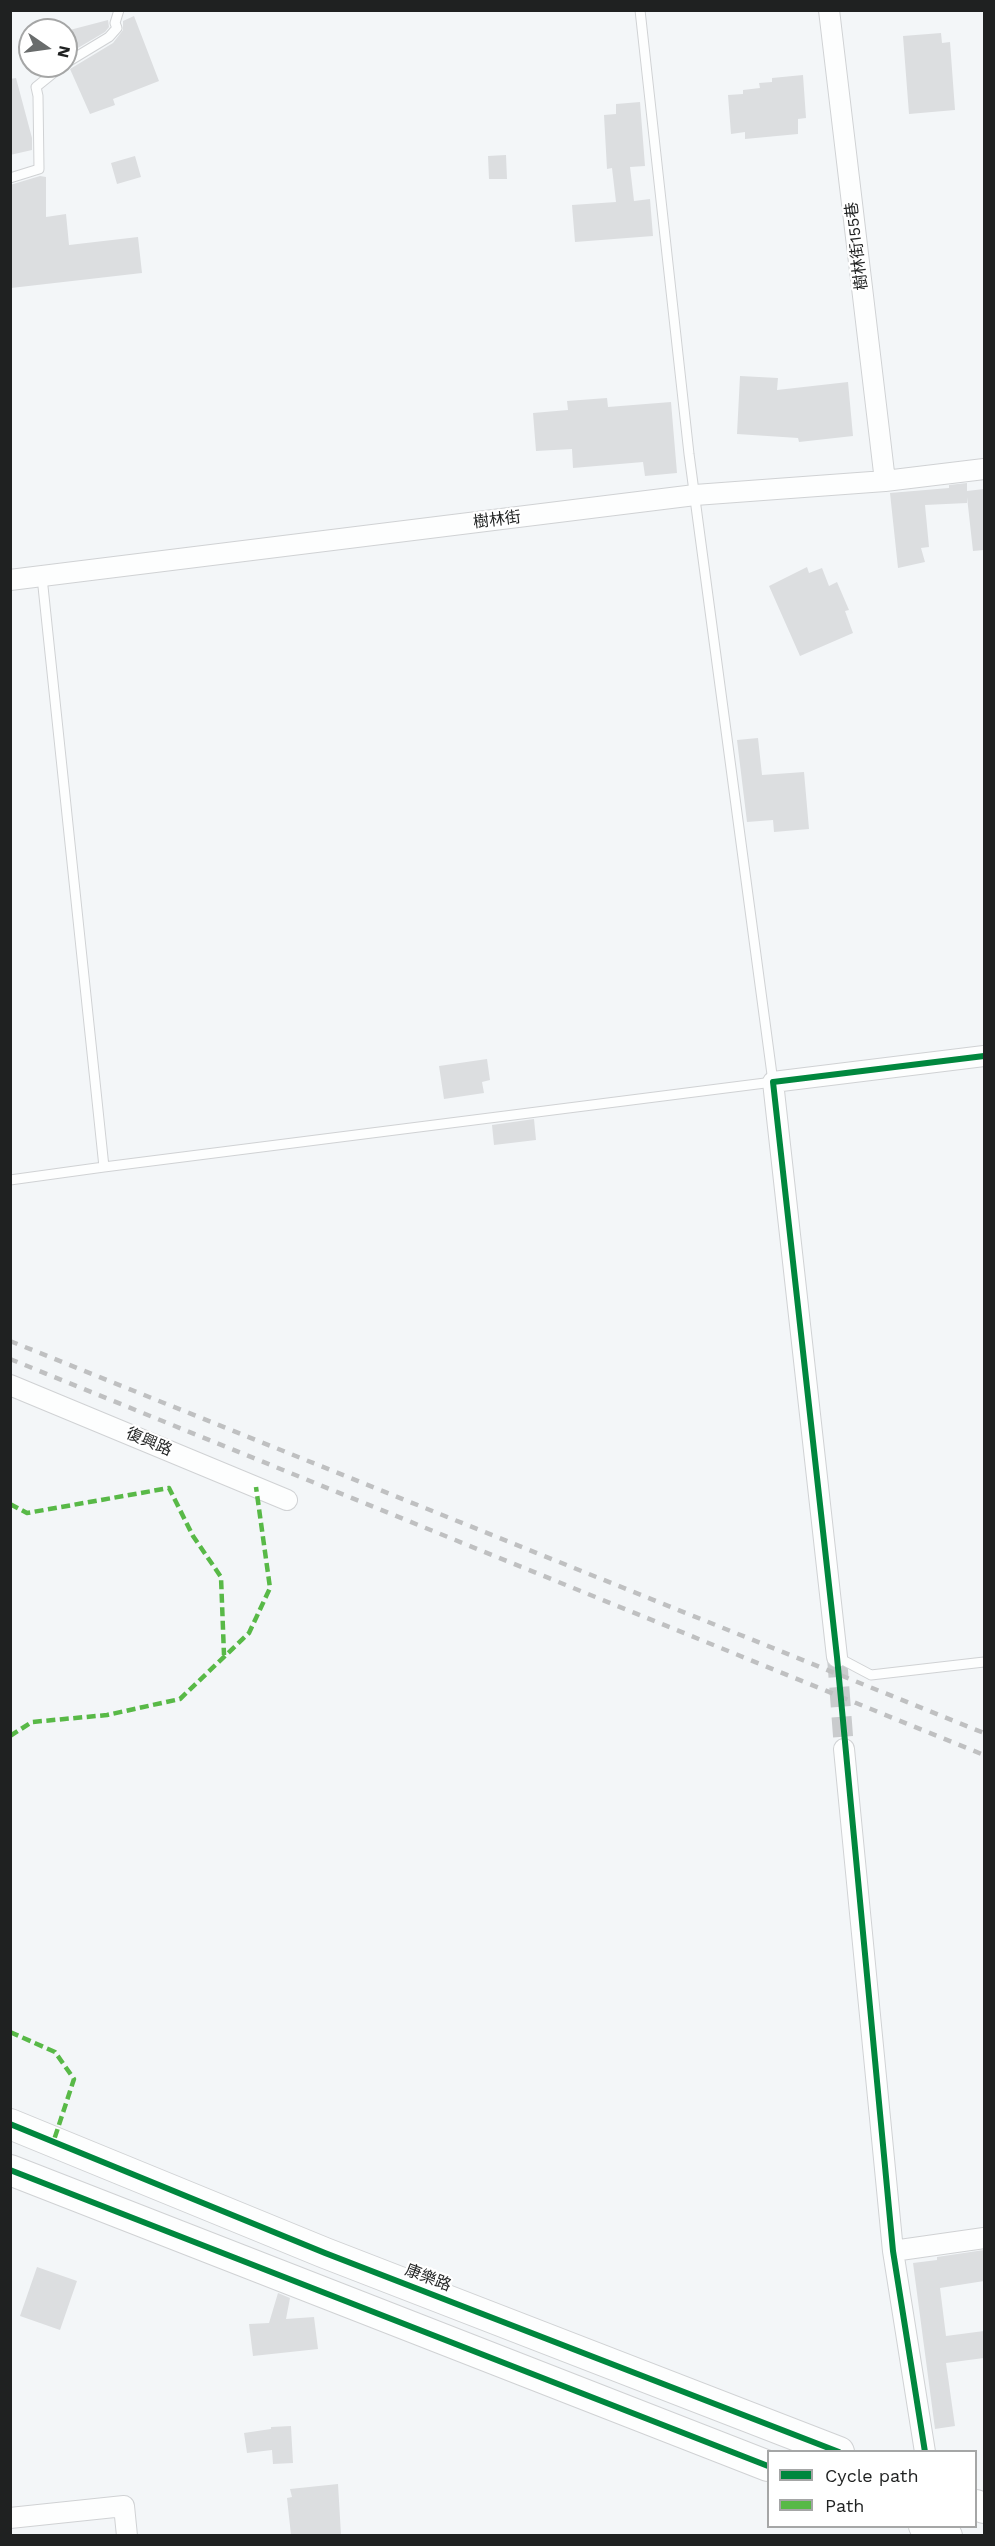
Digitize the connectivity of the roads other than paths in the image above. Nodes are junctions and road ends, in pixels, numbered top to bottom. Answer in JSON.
{"nodes":[{"id":1,"x":120,"y":10,"type":"edge"},
{"id":2,"x":640,"y":10,"type":"edge"},
{"id":3,"x":829,"y":10,"type":"edge"},
{"id":4,"x":78,"y":56,"type":"edge"},
{"id":5,"x":47,"y":78,"type":"edge"},
{"id":6,"x":10,"y":178,"type":"edge"},
{"id":7,"x":984,"y":469,"type":"edge"},
{"id":8,"x":885,"y":481,"type":"junction"},
{"id":9,"x":695,"y":495,"type":"junction"},
{"id":10,"x":42,"y":577,"type":"junction"},
{"id":11,"x":10,"y":580,"type":"edge"},
{"id":12,"x":984,"y":1056,"type":"edge"},
{"id":13,"x":773,"y":1082,"type":"junction"},
{"id":14,"x":104,"y":1167,"type":"junction"},
{"id":15,"x":10,"y":1180,"type":"edge"},
{"id":16,"x":10,"y":1385,"type":"edge"},
{"id":17,"x":287,"y":1500,"type":"dead end"},
{"id":18,"x":837,"y":1657,"type":"joint"},
{"id":19,"x":984,"y":1662,"type":"edge"},
{"id":20,"x":844,"y":1749,"type":"tunnel mouth"},
{"id":21,"x":10,"y":2124,"type":"edge"},
{"id":22,"x":10,"y":2170,"type":"edge"},
{"id":23,"x":984,"y":2238,"type":"edge"},
{"id":24,"x":893,"y":2251,"type":"junction"},
{"id":25,"x":325,"y":2253,"type":"junction"},
{"id":26,"x":313,"y":2289,"type":"junction"},
{"id":27,"x":836,"y":2450,"type":"edge"},
{"id":28,"x":925,"y":2450,"type":"edge"},
{"id":29,"x":767,"y":2466,"type":"edge"},
{"id":30,"x":10,"y":2518,"type":"edge"},
{"id":31,"x":929,"y":2528,"type":"edge"},
{"id":32,"x":127,"y":2535,"type":"edge"},
{"id":33,"x":948,"y":2535,"type":"edge"}],
"edges":[{"from":1,"to":4,"type":"lane"},
{"from":2,"to":9,"type":"lane"},
{"from":3,"to":8,"type":"street","name":"樹林街155巷"},
{"from":5,"to":6,"type":"lane"},
{"from":7,"to":8,"type":"street","name":"樹林街"},
{"from":8,"to":9,"type":"street","name":"樹林街"},
{"from":9,"to":10,"type":"street","name":"樹林街"},
{"from":9,"to":13,"type":"lane"},
{"from":10,"to":11,"type":"street","name":"樹林街"},
{"from":10,"to":14,"type":"lane"},
{"from":12,"to":13,"type":"street"},
{"from":13,"to":14,"type":"lane"},
{"from":13,"to":18,"type":"street"},
{"from":14,"to":15,"type":"lane"},
{"from":16,"to":17,"type":"street","name":"復興路"},
{"from":18,"to":19,"type":"lane"},
{"from":20,"to":24,"type":"street"},
{"from":21,"to":25,"type":"main road","name":"康樂路"},
{"from":22,"to":26,"type":"main road"},
{"from":23,"to":24,"type":"street"},
{"from":24,"to":28,"type":"street"},
{"from":25,"to":26,"type":"main road"},
{"from":25,"to":27,"type":"main road","name":"康樂路"},
{"from":26,"to":29,"type":"main road"},
{"from":30,"to":32,"type":"street"},
{"from":31,"to":33,"type":"main road"}]}
